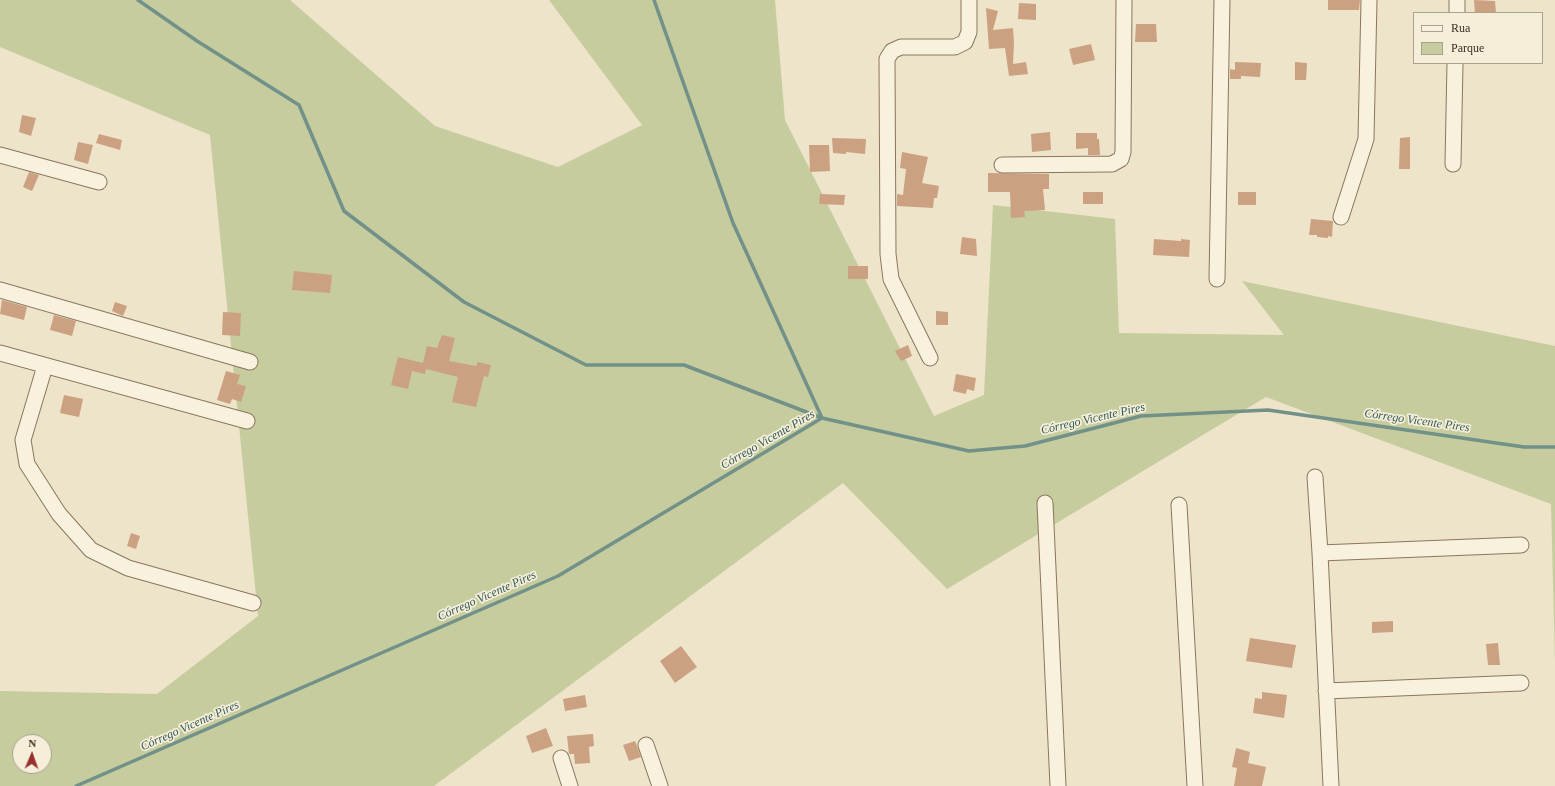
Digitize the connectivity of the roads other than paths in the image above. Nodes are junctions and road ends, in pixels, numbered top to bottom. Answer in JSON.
{"nodes":[{"id":1,"x":969,"y":0,"type":"edge"},
{"id":2,"x":1124,"y":0,"type":"edge"},
{"id":3,"x":1222,"y":0,"type":"edge"},
{"id":4,"x":1369,"y":0,"type":"edge"},
{"id":5,"x":1457,"y":0,"type":"edge"},
{"id":6,"x":1457,"y":12,"type":"edge"},
{"id":7,"x":1455,"y":64,"type":"edge"},
{"id":8,"x":0,"y":155,"type":"edge"},
{"id":9,"x":1453,"y":164,"type":"dead end"},
{"id":10,"x":1002,"y":165,"type":"dead end"},
{"id":11,"x":99,"y":182,"type":"dead end"},
{"id":12,"x":1341,"y":217,"type":"dead end"},
{"id":13,"x":1217,"y":279,"type":"dead end"},
{"id":14,"x":0,"y":290,"type":"edge"},
{"id":15,"x":0,"y":353,"type":"edge"},
{"id":16,"x":930,"y":358,"type":"dead end"},
{"id":17,"x":250,"y":362,"type":"dead end"},
{"id":18,"x":45,"y":366,"type":"junction"},
{"id":19,"x":247,"y":421,"type":"dead end"},
{"id":20,"x":1314,"y":477,"type":"dead end"},
{"id":21,"x":1045,"y":503,"type":"dead end"},
{"id":22,"x":1179,"y":505,"type":"dead end"},
{"id":23,"x":1521,"y":545,"type":"dead end"},
{"id":24,"x":1320,"y":553,"type":"junction"},
{"id":25,"x":253,"y":603,"type":"dead end"},
{"id":26,"x":1521,"y":683,"type":"dead end"},
{"id":27,"x":1326,"y":691,"type":"junction"},
{"id":28,"x":646,"y":745,"type":"dead end"},
{"id":29,"x":561,"y":758,"type":"dead end"},
{"id":30,"x":570,"y":786,"type":"edge"},
{"id":31,"x":660,"y":786,"type":"edge"},
{"id":32,"x":1058,"y":786,"type":"edge"},
{"id":33,"x":1195,"y":786,"type":"edge"},
{"id":34,"x":1330,"y":786,"type":"edge"}],
"edges":[{"from":1,"to":16,"type":"street"},
{"from":2,"to":10,"type":"street"},
{"from":3,"to":13,"type":"street"},
{"from":4,"to":12,"type":"street"},
{"from":5,"to":6,"type":"street"},
{"from":7,"to":9,"type":"street"},
{"from":8,"to":11,"type":"street"},
{"from":14,"to":17,"type":"street"},
{"from":15,"to":18,"type":"street"},
{"from":18,"to":19,"type":"street"},
{"from":18,"to":25,"type":"street"},
{"from":20,"to":24,"type":"street"},
{"from":21,"to":32,"type":"street"},
{"from":22,"to":33,"type":"street"},
{"from":23,"to":24,"type":"street"},
{"from":24,"to":27,"type":"street"},
{"from":26,"to":27,"type":"street"},
{"from":27,"to":34,"type":"street"},
{"from":28,"to":31,"type":"street"},
{"from":29,"to":30,"type":"street"}]}
